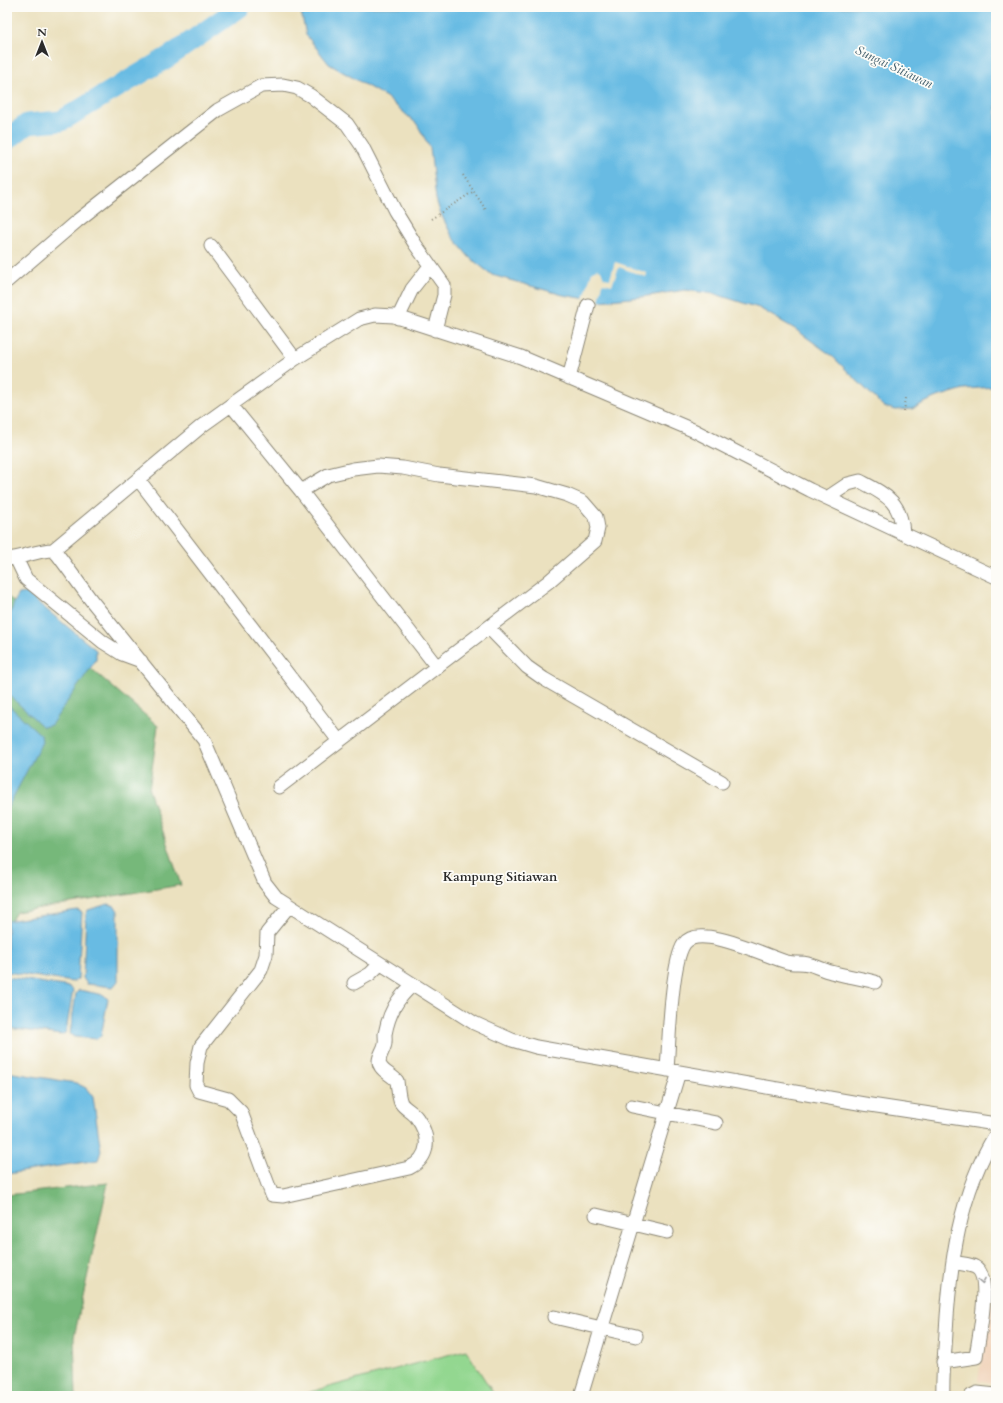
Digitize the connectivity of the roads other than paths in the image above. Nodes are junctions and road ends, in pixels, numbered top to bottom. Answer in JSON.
{"nodes":[{"id":1,"x":211,"y":246,"type":"dead end"},
{"id":2,"x":430,"y":266,"type":"junction"},
{"id":3,"x":7,"y":281,"type":"edge"},
{"id":4,"x":588,"y":305,"type":"dead end"},
{"id":5,"x":398,"y":318,"type":"junction"},
{"id":6,"x":435,"y":330,"type":"junction"},
{"id":7,"x":295,"y":359,"type":"junction"},
{"id":8,"x":569,"y":378,"type":"junction"},
{"id":9,"x":232,"y":405,"type":"junction"},
{"id":10,"x":138,"y":479,"type":"junction"},
{"id":11,"x":301,"y":491,"type":"junction"},
{"id":12,"x":827,"y":498,"type":"junction"},
{"id":13,"x":903,"y":533,"type":"junction"},
{"id":14,"x":53,"y":550,"type":"junction"},
{"id":15,"x":11,"y":559,"type":"edge"},
{"id":16,"x":996,"y":577,"type":"edge"},
{"id":17,"x":489,"y":628,"type":"junction"},
{"id":18,"x":141,"y":661,"type":"junction"},
{"id":19,"x":437,"y":666,"type":"junction"},
{"id":20,"x":339,"y":741,"type":"junction"},
{"id":21,"x":722,"y":782,"type":"dead end"},
{"id":22,"x":279,"y":787,"type":"dead end"},
{"id":23,"x":289,"y":906,"type":"junction"},
{"id":24,"x":380,"y":964,"type":"junction"},
{"id":25,"x":875,"y":982,"type":"dead end"},
{"id":26,"x":354,"y":983,"type":"dead end"},
{"id":27,"x":413,"y":984,"type":"junction"},
{"id":28,"x":673,"y":1071,"type":"junction"},
{"id":29,"x":632,"y":1106,"type":"dead end"},
{"id":30,"x":667,"y":1113,"type":"junction"},
{"id":31,"x":716,"y":1123,"type":"dead end"},
{"id":32,"x":996,"y":1124,"type":"edge"},
{"id":33,"x":996,"y":1134,"type":"edge"},
{"id":34,"x":596,"y":1214,"type":"dead end"},
{"id":35,"x":633,"y":1224,"type":"junction"},
{"id":36,"x":667,"y":1232,"type":"dead end"},
{"id":37,"x":953,"y":1262,"type":"junction"},
{"id":38,"x":554,"y":1317,"type":"dead end"},
{"id":39,"x":602,"y":1328,"type":"junction"},
{"id":40,"x":636,"y":1336,"type":"dead end"},
{"id":41,"x":943,"y":1362,"type":"junction"},
{"id":42,"x":996,"y":1395,"type":"edge"},
{"id":43,"x":581,"y":1396,"type":"edge"},
{"id":44,"x":943,"y":1396,"type":"edge"},
{"id":45,"x":971,"y":1396,"type":"edge"}],
"edges":[{"from":1,"to":7,"type":"street"},
{"from":2,"to":3,"type":"street"},
{"from":2,"to":5,"type":"street"},
{"from":2,"to":6,"type":"street"},
{"from":4,"to":8,"type":"street"},
{"from":5,"to":6,"type":"street"},
{"from":5,"to":7,"type":"street"},
{"from":6,"to":8,"type":"street"},
{"from":7,"to":9,"type":"street"},
{"from":8,"to":12,"type":"street"},
{"from":9,"to":10,"type":"street"},
{"from":9,"to":11,"type":"street"},
{"from":10,"to":14,"type":"street"},
{"from":10,"to":20,"type":"street"},
{"from":11,"to":17,"type":"street"},
{"from":11,"to":19,"type":"street"},
{"from":12,"to":13,"type":"street"},
{"from":12,"to":13,"type":"street"},
{"from":13,"to":16,"type":"street"},
{"from":14,"to":15,"type":"street"},
{"from":14,"to":18,"type":"street"},
{"from":15,"to":18,"type":"street"},
{"from":17,"to":19,"type":"street"},
{"from":17,"to":21,"type":"street"},
{"from":18,"to":23,"type":"street"},
{"from":19,"to":20,"type":"street"},
{"from":20,"to":22,"type":"street"},
{"from":23,"to":24,"type":"street"},
{"from":23,"to":27,"type":"street"},
{"from":24,"to":26,"type":"street"},
{"from":24,"to":27,"type":"street"},
{"from":25,"to":28,"type":"street"},
{"from":27,"to":28,"type":"street"},
{"from":28,"to":30,"type":"street"},
{"from":28,"to":32,"type":"street"},
{"from":29,"to":30,"type":"street"},
{"from":30,"to":31,"type":"street"},
{"from":30,"to":35,"type":"street"},
{"from":33,"to":37,"type":"street"},
{"from":34,"to":35,"type":"street"},
{"from":35,"to":36,"type":"street"},
{"from":35,"to":39,"type":"street"},
{"from":37,"to":41,"type":"street"},
{"from":37,"to":41,"type":"street","one_way":true},
{"from":38,"to":39,"type":"street"},
{"from":39,"to":40,"type":"street"},
{"from":39,"to":43,"type":"street"},
{"from":41,"to":44,"type":"street"},
{"from":42,"to":45,"type":"street"}]}
